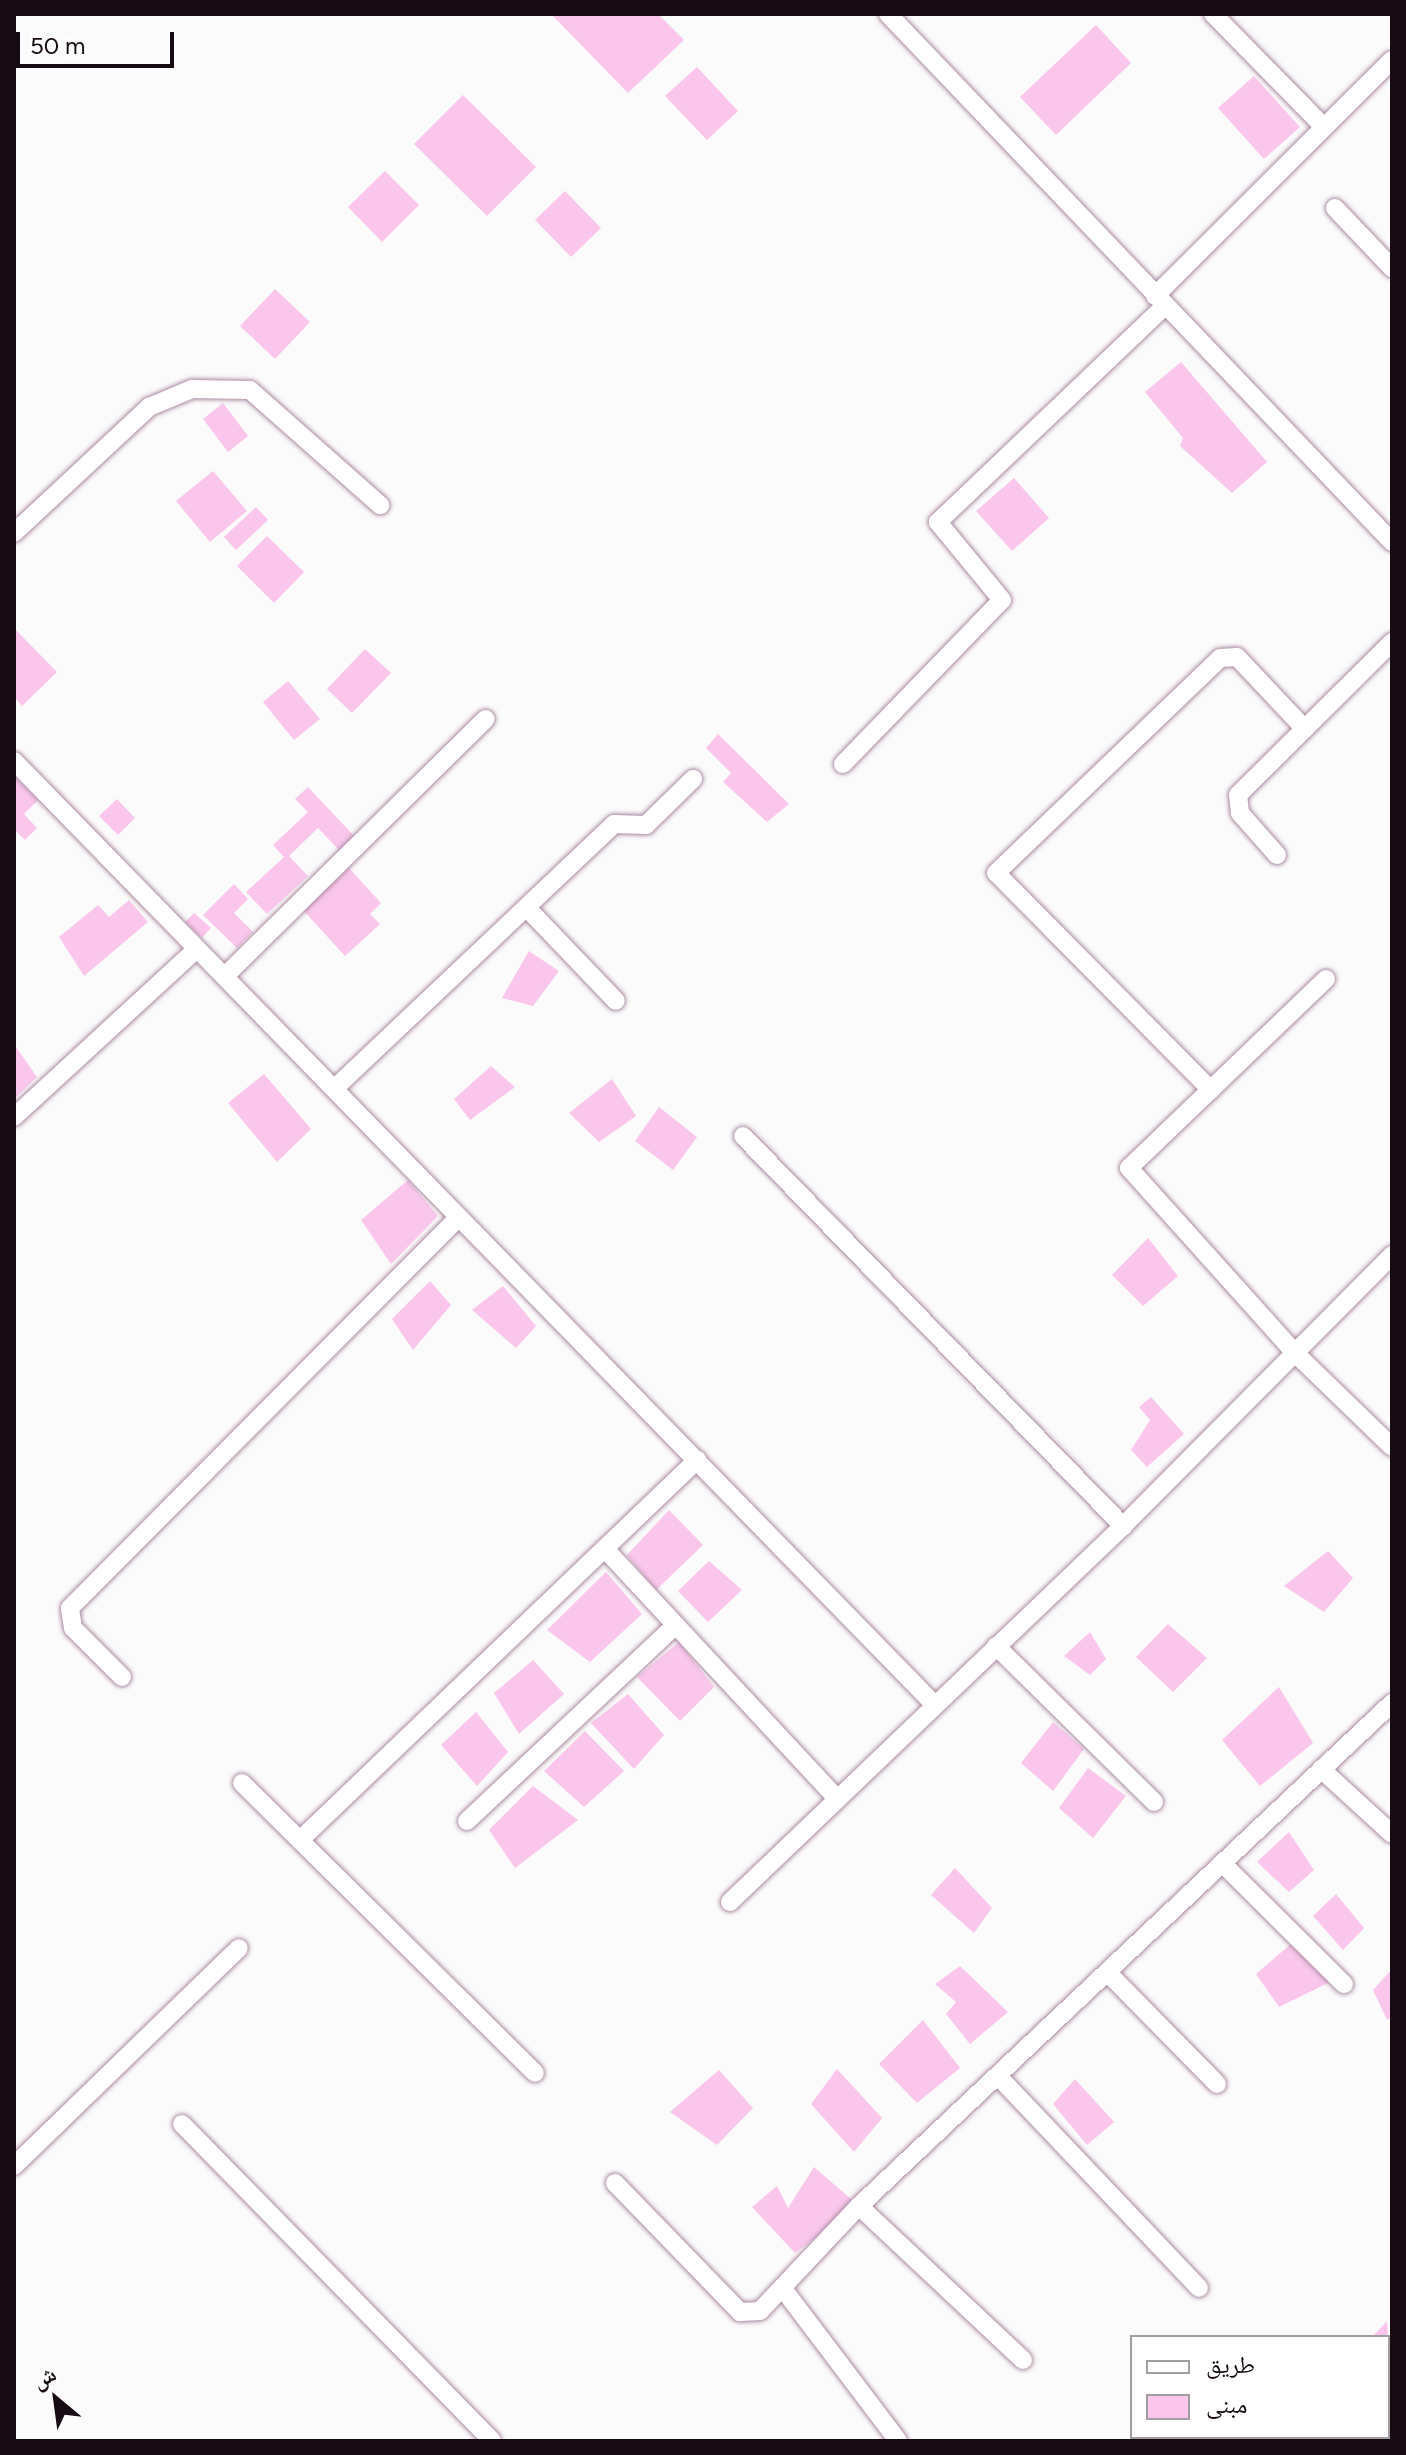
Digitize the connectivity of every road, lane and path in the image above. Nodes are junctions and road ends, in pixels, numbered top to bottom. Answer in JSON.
{"nodes":[{"id":1,"x":888,"y":14,"type":"edge"},
{"id":2,"x":1213,"y":14,"type":"edge"},
{"id":3,"x":1392,"y":60,"type":"edge"},
{"id":4,"x":1324,"y":127,"type":"junction"},
{"id":5,"x":1335,"y":208,"type":"dead end"},
{"id":6,"x":1392,"y":268,"type":"edge"},
{"id":7,"x":1159,"y":302,"type":"junction"},
{"id":8,"x":380,"y":505,"type":"dead end"},
{"id":9,"x":14,"y":533,"type":"edge"},
{"id":10,"x":1392,"y":542,"type":"edge"},
{"id":11,"x":1392,"y":642,"type":"edge"},
{"id":12,"x":486,"y":719,"type":"dead end"},
{"id":13,"x":1304,"y":728,"type":"junction"},
{"id":14,"x":14,"y":761,"type":"edge"},
{"id":15,"x":843,"y":764,"type":"dead end"},
{"id":16,"x":693,"y":779,"type":"dead end"},
{"id":17,"x":1277,"y":855,"type":"dead end"},
{"id":18,"x":528,"y":909,"type":"junction"},
{"id":19,"x":197,"y":949,"type":"junction"},
{"id":20,"x":225,"y":976,"type":"junction"},
{"id":21,"x":1326,"y":979,"type":"dead end"},
{"id":22,"x":616,"y":1001,"type":"dead end"},
{"id":23,"x":335,"y":1088,"type":"junction"},
{"id":24,"x":1211,"y":1090,"type":"junction"},
{"id":25,"x":14,"y":1117,"type":"edge"},
{"id":26,"x":743,"y":1136,"type":"dead end"},
{"id":27,"x":458,"y":1218,"type":"junction"},
{"id":28,"x":1392,"y":1255,"type":"edge"},
{"id":29,"x":1294,"y":1352,"type":"junction"},
{"id":30,"x":1389,"y":1437,"type":"edge"},
{"id":31,"x":697,"y":1460,"type":"junction"},
{"id":32,"x":1123,"y":1526,"type":"junction"},
{"id":33,"x":606,"y":1550,"type":"junction"},
{"id":34,"x":675,"y":1626,"type":"junction"},
{"id":35,"x":996,"y":1646,"type":"junction"},
{"id":36,"x":122,"y":1677,"type":"dead end"},
{"id":37,"x":1392,"y":1703,"type":"edge"},
{"id":38,"x":934,"y":1704,"type":"junction"},
{"id":39,"x":1321,"y":1769,"type":"junction"},
{"id":40,"x":242,"y":1783,"type":"dead end"},
{"id":41,"x":837,"y":1799,"type":"junction"},
{"id":42,"x":1154,"y":1802,"type":"dead end"},
{"id":43,"x":467,"y":1821,"type":"dead end"},
{"id":44,"x":1392,"y":1834,"type":"edge"},
{"id":45,"x":300,"y":1840,"type":"junction"},
{"id":46,"x":1222,"y":1863,"type":"junction"},
{"id":47,"x":730,"y":1902,"type":"dead end"},
{"id":48,"x":239,"y":1948,"type":"dead end"},
{"id":49,"x":1107,"y":1972,"type":"junction"},
{"id":50,"x":1344,"y":1984,"type":"dead end"},
{"id":51,"x":535,"y":2073,"type":"dead end"},
{"id":52,"x":998,"y":2076,"type":"junction"},
{"id":53,"x":1217,"y":2084,"type":"dead end"},
{"id":54,"x":182,"y":2124,"type":"dead end"},
{"id":55,"x":14,"y":2166,"type":"edge"},
{"id":56,"x":615,"y":2183,"type":"dead end"},
{"id":57,"x":859,"y":2206,"type":"junction"},
{"id":58,"x":1199,"y":2288,"type":"dead end"},
{"id":59,"x":784,"y":2290,"type":"junction"},
{"id":60,"x":1023,"y":2360,"type":"dead end"},
{"id":61,"x":492,"y":2441,"type":"edge"},
{"id":62,"x":898,"y":2441,"type":"edge"}],
"edges":[{"from":1,"to":7,"type":"street"},
{"from":2,"to":4,"type":"street"},
{"from":3,"to":4,"type":"street"},
{"from":4,"to":7,"type":"street"},
{"from":5,"to":6,"type":"street"},
{"from":7,"to":10,"type":"street"},
{"from":7,"to":15,"type":"street"},
{"from":8,"to":9,"type":"street"},
{"from":11,"to":13,"type":"street"},
{"from":12,"to":20,"type":"street"},
{"from":13,"to":17,"type":"street"},
{"from":13,"to":24,"type":"street"},
{"from":14,"to":19,"type":"street"},
{"from":16,"to":18,"type":"street"},
{"from":18,"to":22,"type":"street"},
{"from":18,"to":23,"type":"street"},
{"from":19,"to":20,"type":"street"},
{"from":19,"to":25,"type":"street"},
{"from":20,"to":23,"type":"street"},
{"from":21,"to":24,"type":"street"},
{"from":23,"to":27,"type":"street"},
{"from":24,"to":29,"type":"street"},
{"from":26,"to":32,"type":"street"},
{"from":27,"to":31,"type":"street"},
{"from":27,"to":36,"type":"street"},
{"from":28,"to":29,"type":"street"},
{"from":29,"to":30,"type":"street"},
{"from":29,"to":32,"type":"street"},
{"from":31,"to":33,"type":"street"},
{"from":31,"to":38,"type":"street"},
{"from":32,"to":35,"type":"street"},
{"from":33,"to":34,"type":"street"},
{"from":33,"to":45,"type":"street"},
{"from":34,"to":41,"type":"street"},
{"from":34,"to":43,"type":"street"},
{"from":35,"to":38,"type":"street"},
{"from":35,"to":42,"type":"street"},
{"from":37,"to":39,"type":"street"},
{"from":38,"to":41,"type":"street"},
{"from":39,"to":44,"type":"street"},
{"from":39,"to":46,"type":"street"},
{"from":40,"to":45,"type":"street"},
{"from":41,"to":47,"type":"street"},
{"from":45,"to":51,"type":"street"},
{"from":46,"to":49,"type":"street"},
{"from":46,"to":50,"type":"street"},
{"from":48,"to":55,"type":"street"},
{"from":49,"to":52,"type":"street"},
{"from":49,"to":53,"type":"street"},
{"from":52,"to":57,"type":"street"},
{"from":52,"to":58,"type":"street"},
{"from":54,"to":61,"type":"street"},
{"from":56,"to":59,"type":"street"},
{"from":57,"to":59,"type":"street"},
{"from":57,"to":60,"type":"street"},
{"from":59,"to":62,"type":"street"}]}
